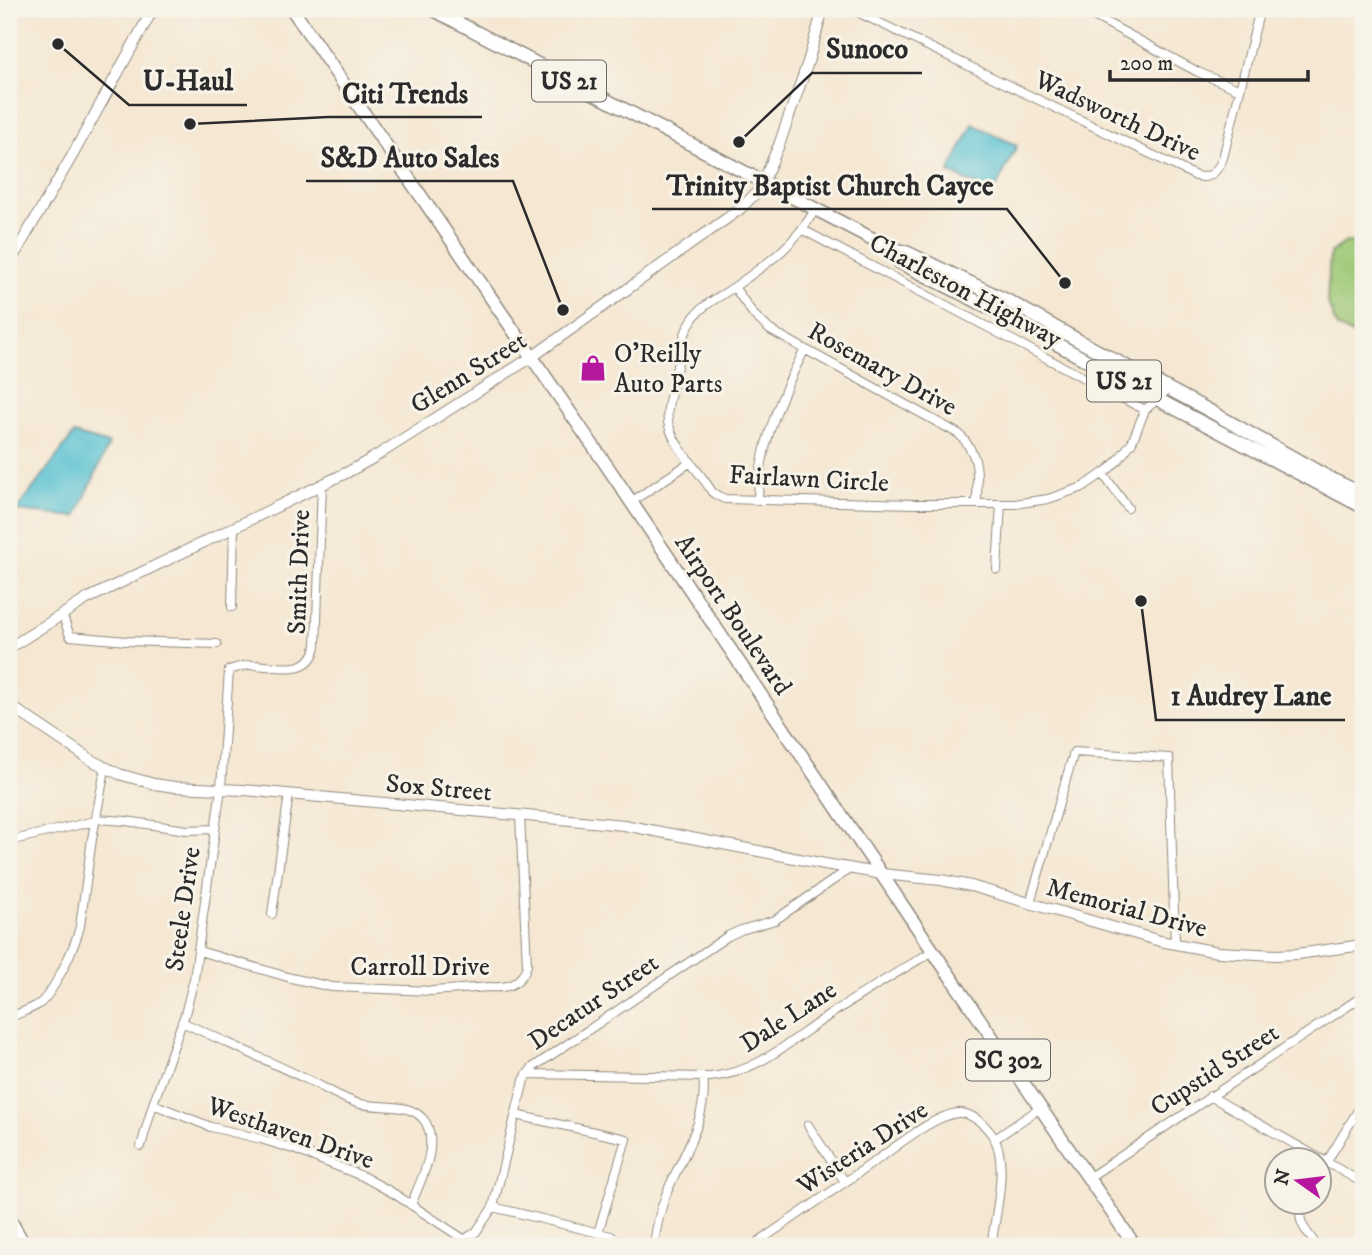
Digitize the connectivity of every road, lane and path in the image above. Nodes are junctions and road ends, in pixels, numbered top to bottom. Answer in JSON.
{"nodes":[{"id":1,"x":153,"y":9,"type":"edge"},
{"id":2,"x":292,"y":9,"type":"edge"},
{"id":3,"x":432,"y":9,"type":"edge"},
{"id":4,"x":823,"y":9,"type":"edge"},
{"id":5,"x":851,"y":9,"type":"edge"},
{"id":6,"x":1087,"y":9,"type":"edge"},
{"id":7,"x":1260,"y":9,"type":"edge"},
{"id":8,"x":455,"y":14,"type":"edge"},
{"id":9,"x":1240,"y":90,"type":"junction"},
{"id":10,"x":763,"y":183,"type":"junction"},
{"id":11,"x":815,"y":210,"type":"junction"},
{"id":12,"x":803,"y":230,"type":"junction"},
{"id":13,"x":890,"y":248,"type":"junction"},
{"id":14,"x":9,"y":264,"type":"edge"},
{"id":15,"x":734,"y":287,"type":"junction"},
{"id":16,"x":805,"y":349,"type":"junction"},
{"id":17,"x":532,"y":357,"type":"junction"},
{"id":18,"x":1168,"y":389,"type":"junction"},
{"id":19,"x":1157,"y":399,"type":"junction"},
{"id":20,"x":1145,"y":410,"type":"junction"},
{"id":21,"x":691,"y":462,"type":"junction"},
{"id":22,"x":1103,"y":474,"type":"junction"},
{"id":23,"x":322,"y":485,"type":"junction"},
{"id":24,"x":1363,"y":494,"type":"edge"},
{"id":25,"x":758,"y":499,"type":"junction"},
{"id":26,"x":631,"y":502,"type":"junction"},
{"id":27,"x":978,"y":503,"type":"junction"},
{"id":28,"x":1001,"y":504,"type":"junction"},
{"id":29,"x":1363,"y":507,"type":"edge"},
{"id":30,"x":1128,"y":508,"type":"dead end"},
{"id":31,"x":234,"y":527,"type":"junction"},
{"id":32,"x":997,"y":569,"type":"dead end"},
{"id":33,"x":232,"y":607,"type":"dead end"},
{"id":34,"x":62,"y":614,"type":"junction"},
{"id":35,"x":217,"y":644,"type":"dead end"},
{"id":36,"x":9,"y":649,"type":"edge"},
{"id":37,"x":229,"y":670,"type":"joint"},
{"id":38,"x":9,"y":705,"type":"edge"},
{"id":39,"x":105,"y":769,"type":"junction"},
{"id":40,"x":221,"y":788,"type":"junction"},
{"id":41,"x":289,"y":794,"type":"junction"},
{"id":42,"x":520,"y":815,"type":"junction"},
{"id":43,"x":95,"y":820,"type":"junction"},
{"id":44,"x":215,"y":829,"type":"junction"},
{"id":45,"x":9,"y":841,"type":"edge"},
{"id":46,"x":851,"y":868,"type":"junction"},
{"id":47,"x":882,"y":874,"type":"junction"},
{"id":48,"x":1030,"y":903,"type":"junction"},
{"id":49,"x":272,"y":915,"type":"dead end"},
{"id":50,"x":1175,"y":944,"type":"junction"},
{"id":51,"x":1363,"y":945,"type":"edge"},
{"id":52,"x":199,"y":951,"type":"junction"},
{"id":53,"x":933,"y":951,"type":"junction"},
{"id":54,"x":1363,"y":996,"type":"edge"},
{"id":55,"x":9,"y":1018,"type":"edge"},
{"id":56,"x":182,"y":1023,"type":"junction"},
{"id":57,"x":527,"y":1074,"type":"junction"},
{"id":58,"x":703,"y":1077,"type":"junction"},
{"id":59,"x":1210,"y":1096,"type":"junction"},
{"id":60,"x":1363,"y":1102,"type":"edge"},
{"id":61,"x":153,"y":1104,"type":"junction"},
{"id":62,"x":1040,"y":1108,"type":"junction"},
{"id":63,"x":516,"y":1115,"type":"junction"},
{"id":64,"x":808,"y":1125,"type":"dead end"},
{"id":65,"x":995,"y":1139,"type":"junction"},
{"id":66,"x":141,"y":1146,"type":"dead end"},
{"id":67,"x":1299,"y":1146,"type":"edge"},
{"id":68,"x":1334,"y":1150,"type":"edge"},
{"id":69,"x":1334,"y":1167,"type":"edge"},
{"id":70,"x":1088,"y":1178,"type":"junction"},
{"id":71,"x":845,"y":1182,"type":"junction"},
{"id":72,"x":1363,"y":1183,"type":"edge"},
{"id":73,"x":411,"y":1205,"type":"junction"},
{"id":74,"x":493,"y":1207,"type":"junction"},
{"id":75,"x":9,"y":1216,"type":"edge"},
{"id":76,"x":1299,"y":1216,"type":"edge"},
{"id":77,"x":598,"y":1233,"type":"junction"},
{"id":78,"x":465,"y":1240,"type":"junction"},
{"id":79,"x":26,"y":1246,"type":"edge"},
{"id":80,"x":454,"y":1246,"type":"edge"},
{"id":81,"x":625,"y":1246,"type":"edge"},
{"id":82,"x":654,"y":1246,"type":"edge"},
{"id":83,"x":751,"y":1246,"type":"edge"},
{"id":84,"x":990,"y":1246,"type":"edge"},
{"id":85,"x":1135,"y":1246,"type":"edge"},
{"id":86,"x":1317,"y":1246,"type":"edge"}],
"edges":[{"from":1,"to":14,"type":"street"},
{"from":2,"to":17,"type":"main road","name":"Airport Boulevard","number":"SC 302"},
{"from":3,"to":8,"type":"main road","name":"Charleston Highway","number":"US 21"},
{"from":4,"to":10,"type":"street","name":"Glenn Street"},
{"from":5,"to":9,"type":"street","name":"Wadsworth Drive"},
{"from":6,"to":9,"type":"street"},
{"from":7,"to":9,"type":"street","name":"Wadsworth Drive"},
{"from":8,"to":10,"type":"main road","name":"Charleston Highway","number":"US 21"},
{"from":10,"to":11,"type":"main road","name":"Charleston Highway","number":"US 21"},
{"from":10,"to":17,"type":"street","name":"Glenn Street"},
{"from":11,"to":12,"type":"street","name":"Fairlawn Circle"},
{"from":11,"to":13,"type":"main road","name":"Charleston Highway","number":"US 21"},
{"from":12,"to":15,"type":"street","name":"Fairlawn Circle"},
{"from":12,"to":20,"type":"street","name":"Charleston Highway"},
{"from":13,"to":18,"type":"main road","name":"Charleston Highway","number":"US 21"},
{"from":13,"to":19,"type":"main road","name":"Charleston Highway","number":"US 21"},
{"from":15,"to":16,"type":"street","name":"Rosemary Drive"},
{"from":15,"to":21,"type":"street","name":"Fairlawn Circle"},
{"from":16,"to":25,"type":"street"},
{"from":16,"to":27,"type":"street","name":"Rosemary Drive"},
{"from":17,"to":23,"type":"street","name":"Glenn Street"},
{"from":17,"to":26,"type":"main road","name":"Airport Boulevard","number":"SC 302"},
{"from":18,"to":19,"type":"street","name":"Fairlawn Circle"},
{"from":18,"to":24,"type":"main road","name":"Charleston Highway","number":"US 21"},
{"from":19,"to":20,"type":"street","name":"Fairlawn Circle"},
{"from":19,"to":29,"type":"main road","name":"Charleston Highway","number":"US 21"},
{"from":20,"to":22,"type":"street","name":"Fairlawn Circle"},
{"from":21,"to":25,"type":"street","name":"Fairlawn Circle"},
{"from":21,"to":26,"type":"street"},
{"from":22,"to":28,"type":"street","name":"Fairlawn Circle"},
{"from":22,"to":30,"type":"street"},
{"from":23,"to":31,"type":"street","name":"Glenn Street"},
{"from":23,"to":37,"type":"street","name":"Smith Drive"},
{"from":25,"to":27,"type":"street","name":"Fairlawn Circle"},
{"from":26,"to":47,"type":"main road","name":"Airport Boulevard","number":"SC 302"},
{"from":27,"to":28,"type":"street","name":"Fairlawn Circle"},
{"from":28,"to":32,"type":"street"},
{"from":31,"to":33,"type":"street"},
{"from":31,"to":34,"type":"street","name":"Glenn Street"},
{"from":34,"to":35,"type":"street"},
{"from":34,"to":36,"type":"street","name":"Glenn Street"},
{"from":37,"to":40,"type":"street","name":"Steele Drive"},
{"from":38,"to":39,"type":"street","name":"Sox Street"},
{"from":39,"to":40,"type":"street","name":"Sox Street"},
{"from":39,"to":43,"type":"street"},
{"from":40,"to":41,"type":"street","name":"Sox Street"},
{"from":40,"to":44,"type":"street","name":"Steele Drive"},
{"from":41,"to":42,"type":"street","name":"Sox Street"},
{"from":41,"to":49,"type":"street"},
{"from":42,"to":46,"type":"street","name":"Sox Street"},
{"from":42,"to":52,"type":"street","name":"Carroll Drive"},
{"from":43,"to":44,"type":"street"},
{"from":43,"to":45,"type":"street"},
{"from":43,"to":55,"type":"street"},
{"from":44,"to":52,"type":"street","name":"Steele Drive"},
{"from":46,"to":47,"type":"street","name":"Sox Street"},
{"from":46,"to":57,"type":"street","name":"Decatur Street"},
{"from":47,"to":48,"type":"street","name":"Memorial Drive"},
{"from":47,"to":53,"type":"main road","name":"Airport Boulevard","number":"SC 302"},
{"from":48,"to":50,"type":"street","name":"Memorial Drive"},
{"from":48,"to":50,"type":"street"},
{"from":50,"to":51,"type":"street","name":"Memorial Drive"},
{"from":52,"to":56,"type":"street","name":"Steele Drive"},
{"from":53,"to":58,"type":"street","name":"Dale Lane"},
{"from":53,"to":62,"type":"main road","name":"Airport Boulevard","number":"SC 302"},
{"from":54,"to":59,"type":"street","name":"Cupstid Street"},
{"from":56,"to":61,"type":"street","name":"Steele Drive"},
{"from":56,"to":73,"type":"street","name":"Westhaven Drive"},
{"from":57,"to":58,"type":"street","name":"Dale Lane"},
{"from":57,"to":63,"type":"street","name":"Decatur Street"},
{"from":58,"to":82,"type":"street"},
{"from":59,"to":67,"type":"street"},
{"from":59,"to":70,"type":"street","name":"Cupstid Street"},
{"from":60,"to":68,"type":"street"},
{"from":61,"to":66,"type":"street","name":"Steele Drive"},
{"from":61,"to":73,"type":"street","name":"Westhaven Drive"},
{"from":62,"to":65,"type":"street"},
{"from":62,"to":70,"type":"main road","name":"Airport Boulevard","number":"SC 302"},
{"from":63,"to":74,"type":"street","name":"Decatur Street"},
{"from":63,"to":77,"type":"street"},
{"from":64,"to":71,"type":"street"},
{"from":65,"to":71,"type":"street","name":"Wisteria Drive"},
{"from":65,"to":84,"type":"street"},
{"from":69,"to":72,"type":"street"},
{"from":70,"to":85,"type":"main road","name":"Airport Boulevard","number":"SC 302"},
{"from":71,"to":83,"type":"street","name":"Wisteria Drive"},
{"from":73,"to":78,"type":"street","name":"Westhaven Drive"},
{"from":74,"to":77,"type":"street"},
{"from":74,"to":78,"type":"street","name":"Decatur Street"},
{"from":75,"to":79,"type":"main road"},
{"from":76,"to":86,"type":"street"},
{"from":77,"to":81,"type":"street"},
{"from":78,"to":80,"type":"street","name":"Decatur Street"}]}
